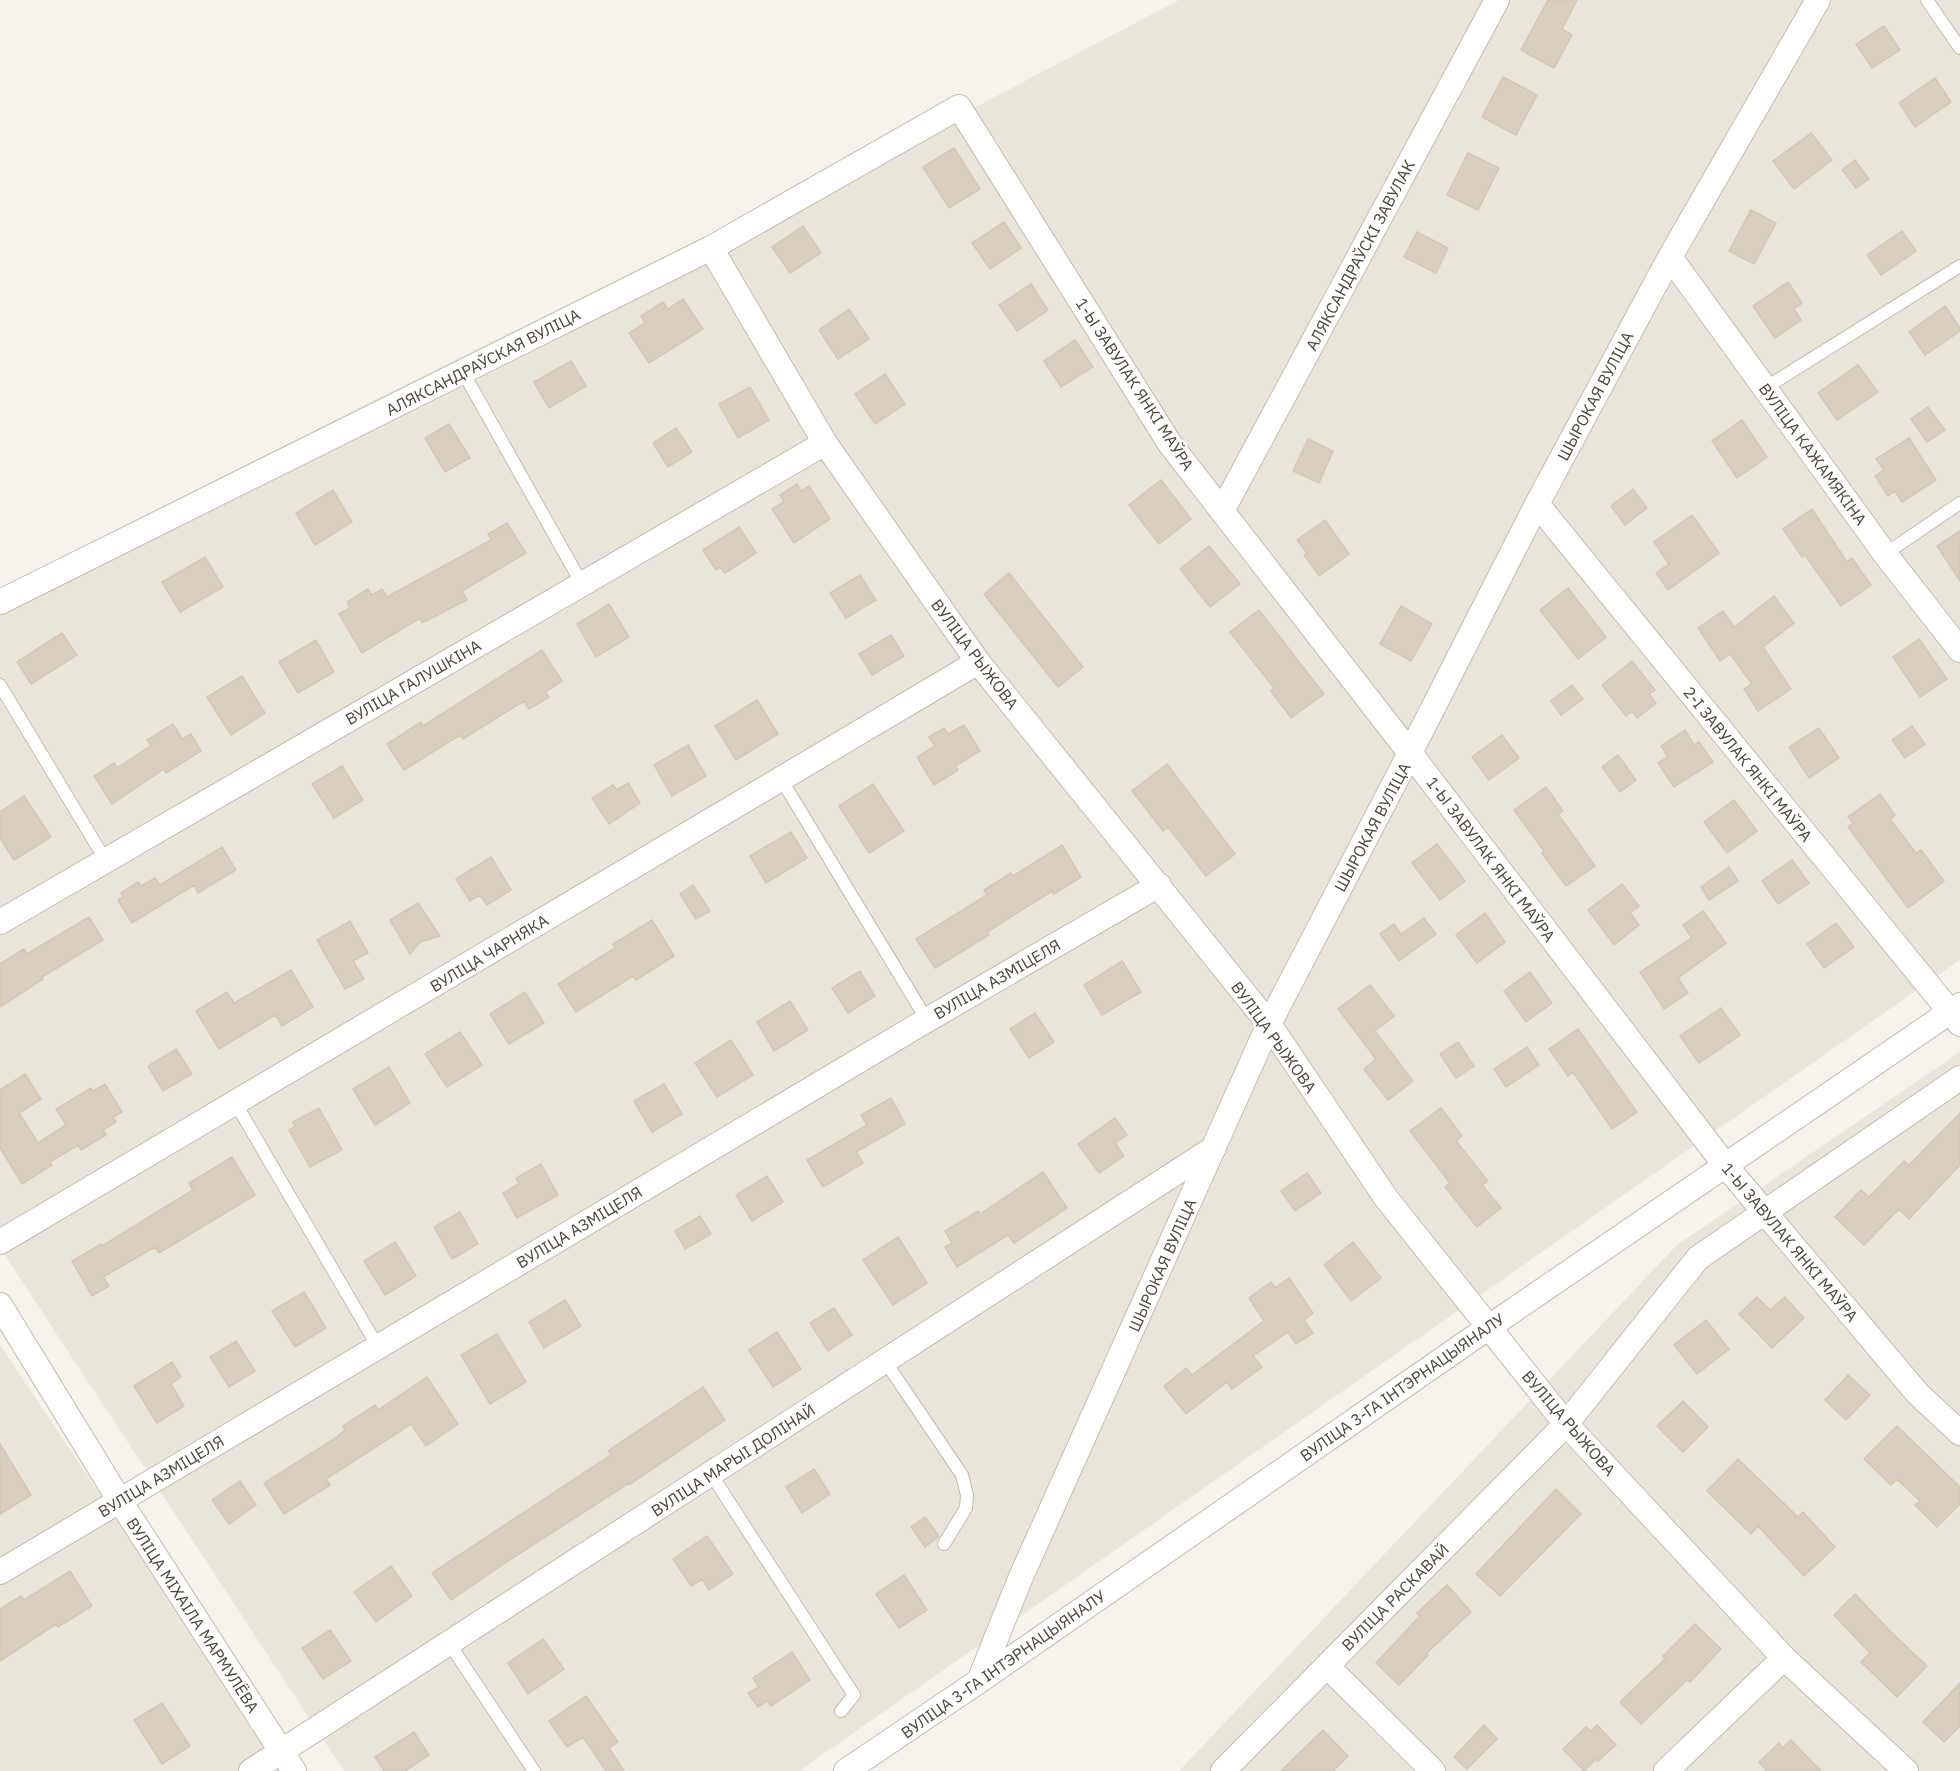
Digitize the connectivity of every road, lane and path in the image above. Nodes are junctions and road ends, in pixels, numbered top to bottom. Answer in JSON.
{"nodes":[{"id":1,"x":1497,"y":0,"type":"edge"},
{"id":2,"x":1818,"y":0,"type":"edge"},
{"id":3,"x":1927,"y":0,"type":"edge"},
{"id":4,"x":1960,"y":48,"type":"edge"},
{"id":5,"x":958,"y":107,"type":"joint"},
{"id":6,"x":711,"y":248,"type":"junction"},
{"id":7,"x":1670,"y":257,"type":"junction"},
{"id":8,"x":1960,"y":266,"type":"edge"},
{"id":9,"x":463,"y":372,"type":"junction"},
{"id":10,"x":1765,"y":388,"type":"junction"},
{"id":11,"x":825,"y":442,"type":"junction"},
{"id":12,"x":1960,"y":503,"type":"edge"},
{"id":13,"x":1537,"y":504,"type":"junction"},
{"id":14,"x":1222,"y":511,"type":"junction"},
{"id":15,"x":1886,"y":554,"type":"junction"},
{"id":16,"x":582,"y":584,"type":"junction"},
{"id":17,"x":0,"y":602,"type":"edge"},
{"id":18,"x":1960,"y":650,"type":"edge"},
{"id":19,"x":978,"y":662,"type":"junction"},
{"id":20,"x":0,"y":685,"type":"edge"},
{"id":21,"x":1410,"y":753,"type":"junction"},
{"id":22,"x":781,"y":779,"type":"junction"},
{"id":23,"x":106,"y":861,"type":"junction"},
{"id":24,"x":1159,"y":885,"type":"junction"},
{"id":25,"x":0,"y":922,"type":"edge"},
{"id":26,"x":1957,"y":1014,"type":"edge"},
{"id":27,"x":927,"y":1020,"type":"junction"},
{"id":28,"x":1269,"y":1024,"type":"junction"},
{"id":29,"x":1960,"y":1078,"type":"edge"},
{"id":30,"x":236,"y":1104,"type":"junction"},
{"id":31,"x":1214,"y":1148,"type":"junction"},
{"id":32,"x":1725,"y":1165,"type":"junction"},
{"id":33,"x":1764,"y":1212,"type":"junction"},
{"id":34,"x":0,"y":1242,"type":"edge"},
{"id":35,"x":0,"y":1305,"type":"edge"},
{"id":36,"x":1489,"y":1327,"type":"junction"},
{"id":37,"x":378,"y":1347,"type":"junction"},
{"id":38,"x":885,"y":1361,"type":"junction"},
{"id":39,"x":1566,"y":1424,"type":"junction"},
{"id":40,"x":1960,"y":1433,"type":"edge"},
{"id":41,"x":711,"y":1474,"type":"junction"},
{"id":42,"x":120,"y":1501,"type":"junction"},
{"id":43,"x":944,"y":1544,"type":"dead end"},
{"id":44,"x":0,"y":1572,"type":"edge"},
{"id":45,"x":449,"y":1642,"type":"junction"},
{"id":46,"x":1784,"y":1658,"type":"junction"},
{"id":47,"x":1327,"y":1666,"type":"junction"},
{"id":48,"x":979,"y":1681,"type":"junction"},
{"id":49,"x":841,"y":1711,"type":"dead end"},
{"id":50,"x":281,"y":1751,"type":"junction"},
{"id":51,"x":251,"y":1771,"type":"edge"},
{"id":52,"x":294,"y":1771,"type":"edge"},
{"id":53,"x":534,"y":1771,"type":"edge"},
{"id":54,"x":846,"y":1771,"type":"edge"},
{"id":55,"x":1223,"y":1771,"type":"edge"},
{"id":56,"x":1433,"y":1771,"type":"edge"},
{"id":57,"x":1666,"y":1771,"type":"edge"},
{"id":58,"x":1906,"y":1771,"type":"edge"}],
"edges":[{"from":1,"to":14,"type":"street","name":"АЛЯКСАНДРАЎСКІ ЗАВУЛАК"},
{"from":2,"to":7,"type":"street","name":"ШЫРОКАЯ ВУЛІЦА"},
{"from":3,"to":4,"type":"lane"},
{"from":5,"to":6,"type":"street","name":"АЛЯКСАНДРАЎСКАЯ ВУЛІЦА"},
{"from":5,"to":14,"type":"street","name":"1-Ы ЗАВУЛАК ЯНКІ МАЎРА"},
{"from":6,"to":9,"type":"street","name":"АЛЯКСАНДРАЎСКАЯ ВУЛІЦА"},
{"from":6,"to":11,"type":"street","name":"ВУЛІЦА РЫЖОВА"},
{"from":7,"to":10,"type":"street","name":"ВУЛІЦА КАЖАМЯКІНА"},
{"from":7,"to":13,"type":"street","name":"ШЫРОКАЯ ВУЛІЦА"},
{"from":8,"to":10,"type":"lane"},
{"from":9,"to":16,"type":"lane"},
{"from":9,"to":17,"type":"street","name":"АЛЯКСАНДРАЎСКАЯ ВУЛІЦА"},
{"from":10,"to":15,"type":"street","name":"ВУЛІЦА КАЖАМЯКІНА"},
{"from":11,"to":16,"type":"street","name":"ВУЛІЦА ГАЛУШКІНА"},
{"from":11,"to":19,"type":"street","name":"ВУЛІЦА РЫЖОВА"},
{"from":12,"to":15,"type":"lane"},
{"from":13,"to":21,"type":"street","name":"ШЫРОКАЯ ВУЛІЦА"},
{"from":13,"to":26,"type":"street","name":"2-І ЗАВУЛАК ЯНКІ МАЎРА"},
{"from":14,"to":21,"type":"street","name":"1-Ы ЗАВУЛАК ЯНКІ МАЎРА"},
{"from":15,"to":18,"type":"street","name":"ВУЛІЦА КАЖАМЯКІНА"},
{"from":16,"to":23,"type":"street","name":"ВУЛІЦА ГАЛУШКІНА"},
{"from":19,"to":22,"type":"street","name":"ВУЛІЦА ЧАРНЯКА"},
{"from":19,"to":24,"type":"street","name":"ВУЛІЦА РЫЖОВА"},
{"from":20,"to":23,"type":"lane"},
{"from":21,"to":28,"type":"street","name":"ШЫРОКАЯ ВУЛІЦА"},
{"from":21,"to":32,"type":"street","name":"1-Ы ЗАВУЛАК ЯНКІ МАЎРА"},
{"from":22,"to":27,"type":"lane"},
{"from":22,"to":30,"type":"street","name":"ВУЛІЦА ЧАРНЯКА"},
{"from":23,"to":25,"type":"street","name":"ВУЛІЦА ГАЛУШКІНА"},
{"from":24,"to":27,"type":"street","name":"ВУЛІЦА АЗМІЦЕЛЯ"},
{"from":24,"to":28,"type":"street","name":"ВУЛІЦА РЫЖОВА"},
{"from":26,"to":32,"type":"street","name":"ВУЛІЦА 3-ГА ІНТЭРНАЦЫЯНАЛУ"},
{"from":27,"to":37,"type":"street","name":"ВУЛІЦА АЗМІЦЕЛЯ"},
{"from":28,"to":31,"type":"street","name":"ШЫРОКАЯ ВУЛІЦА"},
{"from":28,"to":36,"type":"street","name":"ВУЛІЦА РЫЖОВА"},
{"from":29,"to":33,"type":"street","name":"ВУЛІЦА РАСКАВАЙ"},
{"from":30,"to":34,"type":"street","name":"ВУЛІЦА ЧАРНЯКА"},
{"from":30,"to":37,"type":"lane"},
{"from":31,"to":38,"type":"street","name":"ВУЛІЦА МАРЫІ ДОЛІНАЙ"},
{"from":31,"to":48,"type":"street","name":"ШЫРОКАЯ ВУЛІЦА"},
{"from":32,"to":33,"type":"street","name":"1-Ы ЗАВУЛАК ЯНКІ МАЎРА"},
{"from":32,"to":36,"type":"street","name":"ВУЛІЦА 3-ГА ІНТЭРНАЦЫЯНАЛУ"},
{"from":33,"to":39,"type":"street","name":"ВУЛІЦА РАСКАВАЙ"},
{"from":33,"to":40,"type":"street","name":"1-Ы ЗАВУЛАК ЯНКІ МАЎРА"},
{"from":35,"to":42,"type":"street","name":"ВУЛІЦА МІХАІЛА МАРМУЛЁВА"},
{"from":36,"to":39,"type":"street","name":"ВУЛІЦА РЫЖОВА"},
{"from":36,"to":48,"type":"street","name":"ВУЛІЦА 3-ГА ІНТЭРНАЦЫЯНАЛУ"},
{"from":37,"to":42,"type":"street","name":"ВУЛІЦА АЗМІЦЕЛЯ"},
{"from":38,"to":41,"type":"street","name":"ВУЛІЦА МАРЫІ ДОЛІНАЙ"},
{"from":38,"to":43,"type":"lane"},
{"from":39,"to":46,"type":"street","name":"ВУЛІЦА РЫЖОВА"},
{"from":39,"to":47,"type":"street","name":"ВУЛІЦА РАСКАВАЙ"},
{"from":41,"to":45,"type":"street","name":"ВУЛІЦА МАРЫІ ДОЛІНАЙ"},
{"from":41,"to":49,"type":"lane"},
{"from":42,"to":44,"type":"street","name":"ВУЛІЦА АЗМІЦЕЛЯ"},
{"from":42,"to":50,"type":"street","name":"ВУЛІЦА МІХАІЛА МАРМУЛЁВА"},
{"from":45,"to":50,"type":"street","name":"ВУЛІЦА МАРЫІ ДОЛІНАЙ"},
{"from":45,"to":53,"type":"lane"},
{"from":46,"to":57,"type":"street"},
{"from":46,"to":58,"type":"street","name":"ВУЛІЦА РЫЖОВА"},
{"from":47,"to":55,"type":"street","name":"ВУЛІЦА РАСКАВАЙ"},
{"from":47,"to":56,"type":"street"},
{"from":48,"to":54,"type":"street","name":"ВУЛІЦА 3-ГА ІНТЭРНАЦЫЯНАЛУ"},
{"from":50,"to":51,"type":"street","name":"ВУЛІЦА МАРЫІ ДОЛІНАЙ"},
{"from":50,"to":52,"type":"street","name":"ВУЛІЦА МІХАІЛА МАРМУЛЁВА"}]}
